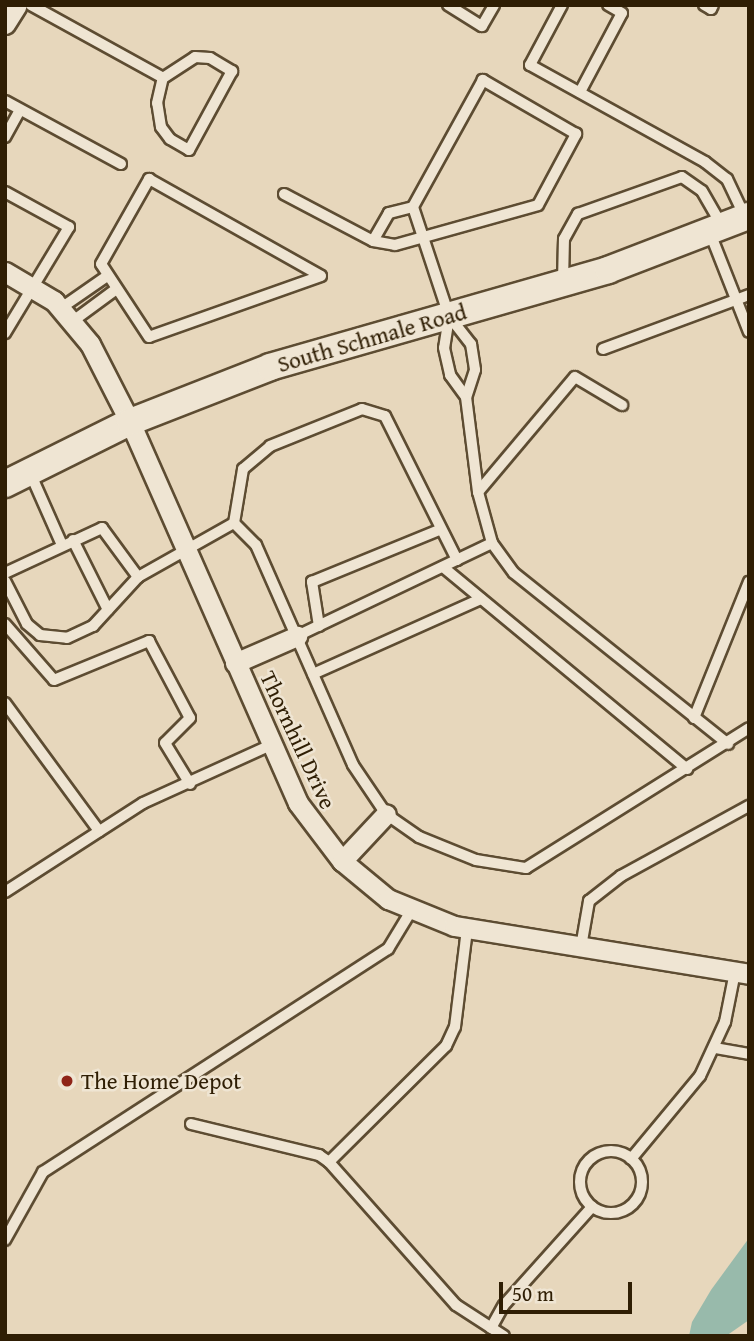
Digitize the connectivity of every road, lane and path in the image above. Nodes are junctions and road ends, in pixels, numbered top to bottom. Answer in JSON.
{"nodes":[{"id":1,"x":17,"y":5,"type":"edge"},
{"id":2,"x":31,"y":5,"type":"edge"},
{"id":3,"x":448,"y":5,"type":"edge"},
{"id":4,"x":494,"y":5,"type":"edge"},
{"id":5,"x":562,"y":5,"type":"edge"},
{"id":6,"x":608,"y":5,"type":"edge"},
{"id":7,"x":704,"y":5,"type":"edge"},
{"id":8,"x":713,"y":5,"type":"edge"},
{"id":9,"x":5,"y":24,"type":"edge"},
{"id":10,"x":163,"y":78,"type":"junction"},
{"id":11,"x":580,"y":92,"type":"junction"},
{"id":12,"x":5,"y":101,"type":"edge"},
{"id":13,"x":20,"y":110,"type":"junction"},
{"id":14,"x":5,"y":137,"type":"edge"},
{"id":15,"x":121,"y":164,"type":"dead end"},
{"id":16,"x":5,"y":192,"type":"edge"},
{"id":17,"x":284,"y":194,"type":"dead end"},
{"id":18,"x":413,"y":207,"type":"junction"},
{"id":19,"x":732,"y":223,"type":"edge"},
{"id":20,"x":426,"y":236,"type":"junction"},
{"id":21,"x":373,"y":241,"type":"junction"},
{"id":22,"x":5,"y":272,"type":"edge"},
{"id":23,"x":107,"y":276,"type":"junction"},
{"id":24,"x":563,"y":284,"type":"junction"},
{"id":25,"x":32,"y":287,"type":"junction"},
{"id":26,"x":115,"y":290,"type":"junction"},
{"id":27,"x":749,"y":295,"type":"edge"},
{"id":28,"x":736,"y":301,"type":"junction"},
{"id":29,"x":67,"y":314,"type":"junction"},
{"id":30,"x":449,"y":316,"type":"junction"},
{"id":31,"x":749,"y":332,"type":"edge"},
{"id":32,"x":5,"y":333,"type":"edge"},
{"id":33,"x":603,"y":349,"type":"dead end"},
{"id":34,"x":466,"y":397,"type":"junction"},
{"id":35,"x":622,"y":405,"type":"dead end"},
{"id":36,"x":130,"y":422,"type":"junction"},
{"id":37,"x":29,"y":471,"type":"junction"},
{"id":38,"x":5,"y":484,"type":"edge"},
{"id":39,"x":478,"y":492,"type":"junction"},
{"id":40,"x":234,"y":523,"type":"junction"},
{"id":41,"x":441,"y":529,"type":"junction"},
{"id":42,"x":73,"y":540,"type":"junction"},
{"id":43,"x":492,"y":543,"type":"junction"},
{"id":44,"x":62,"y":544,"type":"junction"},
{"id":45,"x":185,"y":552,"type":"junction"},
{"id":46,"x":457,"y":560,"type":"junction"},
{"id":47,"x":443,"y":567,"type":"junction"},
{"id":48,"x":5,"y":573,"type":"edge"},
{"id":49,"x":138,"y":577,"type":"junction"},
{"id":50,"x":5,"y":581,"type":"edge"},
{"id":51,"x":749,"y":582,"type":"edge"},
{"id":52,"x":481,"y":599,"type":"junction"},
{"id":53,"x":108,"y":610,"type":"junction"},
{"id":54,"x":5,"y":624,"type":"edge"},
{"id":55,"x":319,"y":626,"type":"junction"},
{"id":56,"x":297,"y":636,"type":"junction"},
{"id":57,"x":235,"y":663,"type":"junction"},
{"id":58,"x":313,"y":674,"type":"junction"},
{"id":59,"x":5,"y":703,"type":"edge"},
{"id":60,"x":695,"y":718,"type":"junction"},
{"id":61,"x":749,"y":728,"type":"edge"},
{"id":62,"x":728,"y":744,"type":"junction"},
{"id":63,"x":271,"y":745,"type":"junction"},
{"id":64,"x":687,"y":769,"type":"junction"},
{"id":65,"x":190,"y":784,"type":"junction"},
{"id":66,"x":749,"y":806,"type":"edge"},
{"id":67,"x":386,"y":814,"type":"junction"},
{"id":68,"x":99,"y":831,"type":"junction"},
{"id":69,"x":342,"y":861,"type":"junction"},
{"id":70,"x":5,"y":892,"type":"edge"},
{"id":71,"x":411,"y":911,"type":"junction"},
{"id":72,"x":467,"y":929,"type":"junction"},
{"id":73,"x":582,"y":947,"type":"junction"},
{"id":74,"x":742,"y":973,"type":"edge"},
{"id":75,"x":715,"y":1048,"type":"junction"},
{"id":76,"x":749,"y":1054,"type":"edge"},
{"id":77,"x":191,"y":1124,"type":"dead end"},
{"id":78,"x":631,"y":1159,"type":"junction"},
{"id":79,"x":329,"y":1163,"type":"junction"},
{"id":80,"x":592,"y":1207,"type":"junction"},
{"id":81,"x":5,"y":1240,"type":"edge"},
{"id":82,"x":491,"y":1328,"type":"junction"},
{"id":83,"x":505,"y":1336,"type":"edge"}],
"edges":[{"from":1,"to":9,"type":"street"},
{"from":2,"to":10,"type":"lane"},
{"from":3,"to":4,"type":"lane"},
{"from":5,"to":11,"type":"lane"},
{"from":6,"to":11,"type":"lane"},
{"from":7,"to":8,"type":"lane"},
{"from":10,"to":10,"type":"lane"},
{"from":11,"to":19,"type":"lane"},
{"from":12,"to":13,"type":"lane"},
{"from":13,"to":14,"type":"lane"},
{"from":13,"to":15,"type":"lane"},
{"from":16,"to":25,"type":"lane"},
{"from":17,"to":21,"type":"lane"},
{"from":18,"to":20,"type":"lane"},
{"from":18,"to":20,"type":"lane"},
{"from":18,"to":21,"type":"lane"},
{"from":19,"to":24,"type":"main road","name":"South Schmale Road"},
{"from":19,"to":24,"type":"lane"},
{"from":19,"to":28,"type":"lane"},
{"from":20,"to":21,"type":"lane"},
{"from":20,"to":30,"type":"lane"},
{"from":22,"to":25,"type":"street","name":"Thornhill Drive"},
{"from":23,"to":26,"type":"lane"},
{"from":23,"to":26,"type":"lane"},
{"from":23,"to":29,"type":"lane"},
{"from":24,"to":30,"type":"main road","name":"South Schmale Road"},
{"from":25,"to":29,"type":"street","name":"Thornhill Drive"},
{"from":25,"to":32,"type":"lane"},
{"from":26,"to":29,"type":"lane"},
{"from":27,"to":28,"type":"lane"},
{"from":28,"to":31,"type":"lane"},
{"from":28,"to":33,"type":"lane"},
{"from":29,"to":36,"type":"street","name":"Thornhill Drive"},
{"from":30,"to":34,"type":"lane"},
{"from":30,"to":34,"type":"lane"},
{"from":30,"to":36,"type":"main road","name":"South Schmale Road"},
{"from":34,"to":39,"type":"lane"},
{"from":35,"to":39,"type":"lane"},
{"from":36,"to":37,"type":"main road","name":"South Schmale Road"},
{"from":36,"to":45,"type":"street","name":"Thornhill Drive"},
{"from":37,"to":38,"type":"main road","name":"South Schmale Road"},
{"from":37,"to":44,"type":"lane"},
{"from":39,"to":43,"type":"lane"},
{"from":40,"to":41,"type":"lane"},
{"from":40,"to":45,"type":"lane"},
{"from":40,"to":56,"type":"lane"},
{"from":41,"to":46,"type":"lane"},
{"from":41,"to":55,"type":"lane"},
{"from":42,"to":44,"type":"lane"},
{"from":42,"to":49,"type":"lane"},
{"from":42,"to":53,"type":"lane"},
{"from":43,"to":46,"type":"lane"},
{"from":43,"to":60,"type":"lane"},
{"from":44,"to":48,"type":"lane"},
{"from":45,"to":49,"type":"lane"},
{"from":45,"to":57,"type":"street","name":"Thornhill Drive"},
{"from":46,"to":47,"type":"lane"},
{"from":47,"to":52,"type":"lane"},
{"from":47,"to":55,"type":"lane"},
{"from":49,"to":53,"type":"lane"},
{"from":50,"to":53,"type":"lane"},
{"from":51,"to":60,"type":"lane"},
{"from":52,"to":58,"type":"lane"},
{"from":52,"to":64,"type":"lane"},
{"from":54,"to":65,"type":"lane"},
{"from":55,"to":56,"type":"lane"},
{"from":56,"to":57,"type":"street"},
{"from":56,"to":58,"type":"lane"},
{"from":57,"to":63,"type":"street","name":"Thornhill Drive"},
{"from":58,"to":67,"type":"lane"},
{"from":59,"to":68,"type":"lane"},
{"from":60,"to":62,"type":"lane"},
{"from":61,"to":62,"type":"lane"},
{"from":62,"to":64,"type":"lane"},
{"from":63,"to":65,"type":"lane"},
{"from":63,"to":69,"type":"street","name":"Thornhill Drive"},
{"from":64,"to":67,"type":"lane"},
{"from":65,"to":68,"type":"lane"},
{"from":66,"to":73,"type":"lane"},
{"from":67,"to":69,"type":"street"},
{"from":68,"to":70,"type":"lane"},
{"from":69,"to":71,"type":"street","name":"Thornhill Drive"},
{"from":71,"to":72,"type":"street","name":"Thornhill Drive"},
{"from":71,"to":81,"type":"lane"},
{"from":72,"to":73,"type":"street","name":"Thornhill Drive"},
{"from":72,"to":79,"type":"lane"},
{"from":73,"to":74,"type":"street","name":"Thornhill Drive"},
{"from":74,"to":75,"type":"lane"},
{"from":75,"to":76,"type":"lane"},
{"from":75,"to":78,"type":"lane"},
{"from":77,"to":79,"type":"lane"},
{"from":78,"to":80,"type":"lane"},
{"from":78,"to":80,"type":"lane"},
{"from":79,"to":82,"type":"lane"},
{"from":80,"to":82,"type":"lane"},
{"from":82,"to":83,"type":"lane"}]}
